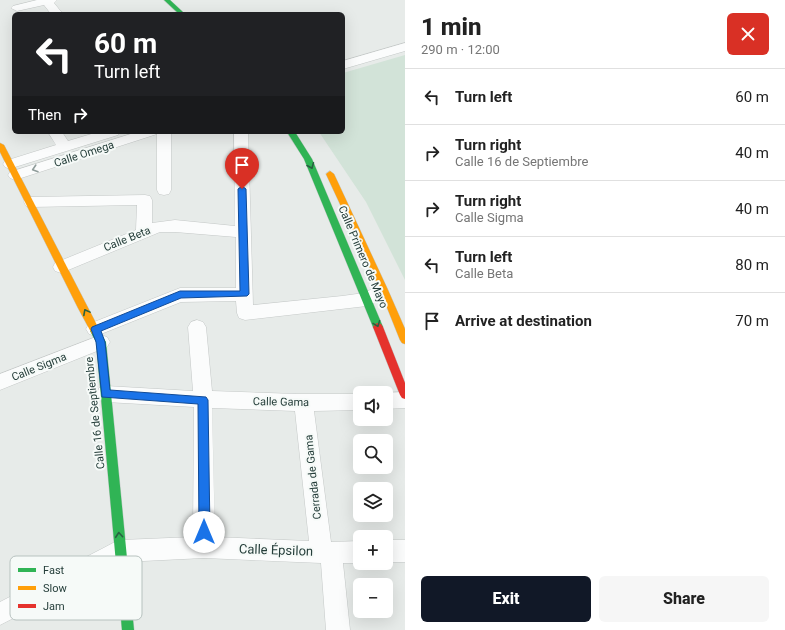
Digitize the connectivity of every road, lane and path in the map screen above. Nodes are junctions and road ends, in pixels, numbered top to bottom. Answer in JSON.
{"nodes":[{"id":1,"x":167,"y":0,"type":"edge"},
{"id":2,"x":50,"y":1,"type":"edge"},
{"id":3,"x":17,"y":8,"type":"dead end"},
{"id":4,"x":56,"y":12,"type":"edge"},
{"id":5,"x":180,"y":12,"type":"edge"},
{"id":6,"x":405,"y":47,"type":"edge"},
{"id":7,"x":345,"y":64,"type":"edge"},
{"id":8,"x":56,"y":134,"type":"edge"},
{"id":9,"x":106,"y":134,"type":"edge"},
{"id":10,"x":145,"y":134,"type":"edge"},
{"id":11,"x":164,"y":134,"type":"edge"},
{"id":12,"x":241,"y":134,"type":"edge"},
{"id":13,"x":292,"y":134,"type":"edge"},
{"id":14,"x":0,"y":145,"type":"edge"},
{"id":15,"x":64,"y":147,"type":"junction"},
{"id":16,"x":325,"y":163,"type":"dead end"},
{"id":17,"x":13,"y":170,"type":"junction"},
{"id":18,"x":164,"y":190,"type":"dead end"},
{"id":19,"x":31,"y":202,"type":"junction"},
{"id":20,"x":144,"y":232,"type":"junction"},
{"id":21,"x":243,"y":232,"type":"junction"},
{"id":22,"x":61,"y":267,"type":"junction"},
{"id":23,"x":384,"y":290,"type":"junction"},
{"id":24,"x":244,"y":294,"type":"junction"},
{"id":25,"x":367,"y":299,"type":"junction"},
{"id":26,"x":197,"y":327,"type":"dead end"},
{"id":27,"x":98,"y":336,"type":"junction"},
{"id":28,"x":405,"y":340,"type":"edge"},
{"id":29,"x":0,"y":382,"type":"edge"},
{"id":30,"x":106,"y":394,"type":"junction"},
{"id":31,"x":405,"y":395,"type":"edge"},
{"id":32,"x":203,"y":400,"type":"junction"},
{"id":33,"x":405,"y":400,"type":"edge"},
{"id":34,"x":393,"y":401,"type":"edge"},
{"id":35,"x":353,"y":402,"type":"edge"},
{"id":36,"x":304,"y":403,"type":"junction"},
{"id":37,"x":204,"y":547,"type":"junction"},
{"id":38,"x":121,"y":551,"type":"junction"},
{"id":39,"x":393,"y":551,"type":"edge"},
{"id":40,"x":405,"y":551,"type":"edge"},
{"id":41,"x":326,"y":552,"type":"junction"},
{"id":42,"x":353,"y":552,"type":"edge"},
{"id":43,"x":111,"y":556,"type":"edge"},
{"id":44,"x":121,"y":556,"type":"edge"},
{"id":45,"x":10,"y":609,"type":"edge"},
{"id":46,"x":0,"y":614,"type":"edge"},
{"id":47,"x":127,"y":620,"type":"edge"},
{"id":48,"x":128,"y":630,"type":"edge"},
{"id":49,"x":338,"y":630,"type":"edge"}],
"edges":[{"from":1,"to":5,"type":"main road"},
{"from":2,"to":3,"type":"street"},
{"from":2,"to":4,"type":"street"},
{"from":6,"to":7,"type":"street"},
{"from":8,"to":15,"type":"street"},
{"from":9,"to":15,"type":"street","name":"Calle Omega"},
{"from":10,"to":17,"type":"street","name":"Calle Omega","one_way":true},
{"from":11,"to":18,"type":"street"},
{"from":12,"to":21,"type":"street"},
{"from":13,"to":25,"type":"main road","name":"Calle Primero de Mayo","one_way":true},
{"from":14,"to":17,"type":"main road","name":"Calle 16 de Septiembre"},
{"from":15,"to":17,"type":"street","name":"Calle Omega"},
{"from":16,"to":23,"type":"main road","name":"Calle Primero de Mayo"},
{"from":17,"to":19,"type":"main road","name":"Calle 16 de Septiembre"},
{"from":19,"to":20,"type":"street"},
{"from":19,"to":22,"type":"main road","name":"Calle 16 de Septiembre"},
{"from":20,"to":21,"type":"street","name":"Calle Beta"},
{"from":20,"to":22,"type":"street","name":"Calle Beta"},
{"from":21,"to":24,"type":"street"},
{"from":27,"to":22,"type":"main road","name":"Calle 16 de Septiembre","one_way":true},
{"from":23,"to":25,"type":"street"},
{"from":23,"to":28,"type":"main road","name":"Calle Primero de Mayo"},
{"from":24,"to":25,"type":"street"},
{"from":24,"to":27,"type":"street","name":"Calle Sigma"},
{"from":25,"to":31,"type":"main road","name":"Calle Primero de Mayo","one_way":true},
{"from":26,"to":32,"type":"street"},
{"from":27,"to":29,"type":"street","name":"Calle Sigma"},
{"from":27,"to":30,"type":"main road","name":"Calle 16 de Septiembre"},
{"from":30,"to":32,"type":"street","name":"Calle Gama"},
{"from":38,"to":30,"type":"main road","name":"Calle 16 de Septiembre","one_way":true},
{"from":32,"to":36,"type":"street","name":"Calle Gama"},
{"from":32,"to":37,"type":"street"},
{"from":33,"to":34,"type":"street"},
{"from":35,"to":36,"type":"street","name":"Calle Gama"},
{"from":36,"to":41,"type":"street","name":"Cerrada de Gama"},
{"from":37,"to":38,"type":"street","name":"Calle Épsilon"},
{"from":37,"to":41,"type":"street","name":"Calle Épsilon"},
{"from":38,"to":43,"type":"street"},
{"from":38,"to":44,"type":"main road","name":"Calle 16 de Septiembre"},
{"from":39,"to":40,"type":"street"},
{"from":41,"to":42,"type":"street","name":"Calle Épsilon"},
{"from":41,"to":49,"type":"street","name":"Cerrada de Gama"},
{"from":45,"to":46,"type":"street"},
{"from":47,"to":48,"type":"main road","name":"Calle 16 de Septiembre"}]}
